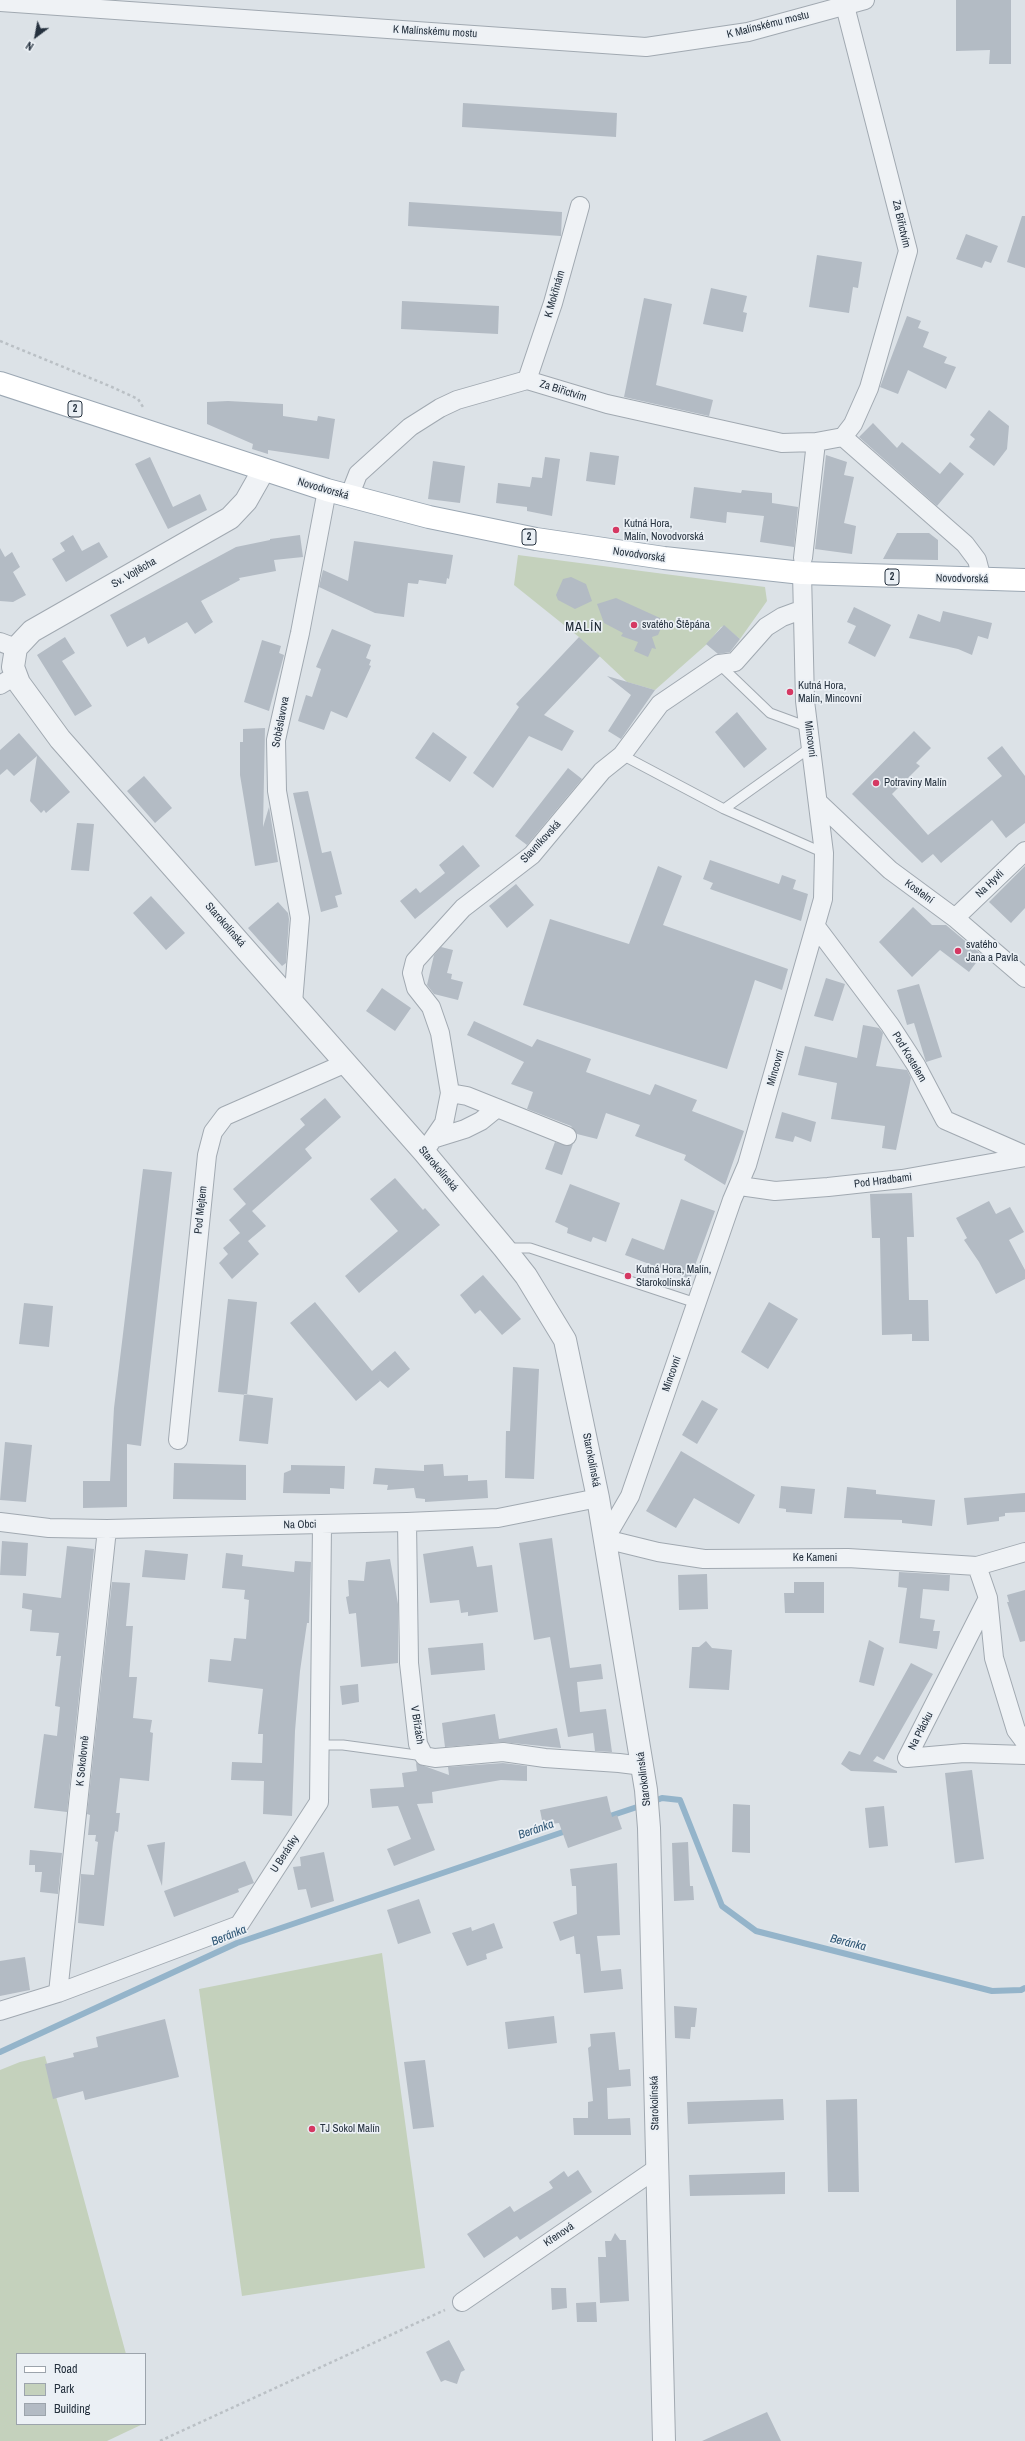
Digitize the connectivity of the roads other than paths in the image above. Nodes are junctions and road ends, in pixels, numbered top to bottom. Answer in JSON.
{"nodes":[{"id":1,"x":865,"y":0,"type":"edge"},
{"id":2,"x":0,"y":2,"type":"edge"},
{"id":3,"x":845,"y":6,"type":"junction"},
{"id":4,"x":580,"y":206,"type":"dead end"},
{"id":5,"x":527,"y":380,"type":"junction"},
{"id":6,"x":0,"y":383,"type":"edge"},
{"id":7,"x":843,"y":437,"type":"junction"},
{"id":8,"x":816,"y":442,"type":"junction"},
{"id":9,"x":263,"y":471,"type":"junction"},
{"id":10,"x":327,"y":490,"type":"junction"},
{"id":11,"x":349,"y":497,"type":"junction"},
{"id":12,"x":803,"y":566,"type":"junction"},
{"id":13,"x":982,"y":579,"type":"junction"},
{"id":14,"x":1025,"y":580,"type":"edge"},
{"id":15,"x":801,"y":610,"type":"junction"},
{"id":16,"x":8,"y":645,"type":"edge"},
{"id":17,"x":718,"y":664,"type":"junction"},
{"id":18,"x":8,"y":681,"type":"edge"},
{"id":19,"x":808,"y":727,"type":"junction"},
{"id":20,"x":811,"y":747,"type":"junction"},
{"id":21,"x":622,"y":755,"type":"junction"},
{"id":22,"x":818,"y":802,"type":"junction"},
{"id":23,"x":724,"y":809,"type":"junction"},
{"id":24,"x":1025,"y":851,"type":"edge"},
{"id":25,"x":824,"y":853,"type":"junction"},
{"id":26,"x":955,"y":918,"type":"junction"},
{"id":27,"x":817,"y":928,"type":"junction"},
{"id":28,"x":1025,"y":978,"type":"edge"},
{"id":29,"x":293,"y":1003,"type":"junction"},
{"id":30,"x":346,"y":1063,"type":"junction"},
{"id":31,"x":450,"y":1093,"type":"junction"},
{"id":32,"x":497,"y":1108,"type":"junction"},
{"id":33,"x":567,"y":1136,"type":"dead end"},
{"id":34,"x":430,"y":1145,"type":"junction"},
{"id":35,"x":1025,"y":1156,"type":"edge"},
{"id":36,"x":740,"y":1186,"type":"junction"},
{"id":37,"x":504,"y":1248,"type":"junction"},
{"id":38,"x":696,"y":1304,"type":"junction"},
{"id":39,"x":178,"y":1440,"type":"dead end"},
{"id":40,"x":598,"y":1498,"type":"junction"},
{"id":41,"x":0,"y":1522,"type":"edge"},
{"id":42,"x":407,"y":1522,"type":"junction"},
{"id":43,"x":322,"y":1525,"type":"junction"},
{"id":44,"x":107,"y":1529,"type":"junction"},
{"id":45,"x":604,"y":1539,"type":"junction"},
{"id":46,"x":1025,"y":1552,"type":"edge"},
{"id":47,"x":976,"y":1566,"type":"junction"},
{"id":48,"x":988,"y":1598,"type":"junction"},
{"id":49,"x":1025,"y":1742,"type":"edge"},
{"id":50,"x":320,"y":1745,"type":"junction"},
{"id":51,"x":1025,"y":1755,"type":"edge"},
{"id":52,"x":424,"y":1756,"type":"junction"},
{"id":53,"x":644,"y":1766,"type":"junction"},
{"id":54,"x":58,"y":1993,"type":"junction"},
{"id":55,"x":0,"y":2011,"type":"edge"},
{"id":56,"x":656,"y":2169,"type":"junction"},
{"id":57,"x":462,"y":2302,"type":"road end"},
{"id":58,"x":664,"y":2441,"type":"edge"}],
"edges":[{"from":1,"to":3,"type":"street","name":"K Malínskému mostu"},
{"from":2,"to":3,"type":"street","name":"K Malínskému mostu"},
{"from":3,"to":7,"type":"street","name":"Za Biřictvím"},
{"from":4,"to":5,"type":"street","name":"K Mokřinám"},
{"from":5,"to":8,"type":"street","name":"Za Biřictvím"},
{"from":5,"to":11,"type":"street","name":"Za Biřictvím"},
{"from":6,"to":9,"type":"main road","number":"2"},
{"from":7,"to":8,"type":"street","name":"Za Biřictvím"},
{"from":7,"to":13,"type":"street"},
{"from":8,"to":12,"type":"street"},
{"from":9,"to":10,"type":"main road","name":"Novodvorská","number":"2"},
{"from":9,"to":16,"type":"street","name":"Sv. Vojtěcha"},
{"from":10,"to":11,"type":"main road","name":"Novodvorská","number":"2"},
{"from":10,"to":29,"type":"street","name":"Soběslavova"},
{"from":11,"to":12,"type":"main road","name":"Novodvorská","number":"2"},
{"from":12,"to":13,"type":"main road","name":"Novodvorská","number":"2"},
{"from":12,"to":15,"type":"street","name":"Mincovní"},
{"from":13,"to":14,"type":"main road","name":"Novodvorská","number":"2"},
{"from":15,"to":17,"type":"street","name":"Slavníkovská"},
{"from":15,"to":19,"type":"street","name":"Mincovní"},
{"from":16,"to":18,"type":"street","name":"Sv. Vojtěcha"},
{"from":17,"to":19,"type":"lane"},
{"from":17,"to":21,"type":"street","name":"Slavníkovská"},
{"from":18,"to":29,"type":"street","name":"Starokolínská"},
{"from":19,"to":20,"type":"street","name":"Mincovní"},
{"from":20,"to":22,"type":"street","name":"Mincovní"},
{"from":20,"to":23,"type":"lane"},
{"from":21,"to":23,"type":"lane"},
{"from":21,"to":31,"type":"street","name":"Slavníkovská"},
{"from":22,"to":25,"type":"street","name":"Mincovní"},
{"from":22,"to":26,"type":"street","name":"Kostelní"},
{"from":23,"to":25,"type":"lane"},
{"from":24,"to":26,"type":"street","name":"Na Hyvli"},
{"from":25,"to":27,"type":"street","name":"Mincovní"},
{"from":26,"to":28,"type":"street","name":"Kostelní"},
{"from":27,"to":35,"type":"street","name":"Pod Kostelem"},
{"from":27,"to":36,"type":"street","name":"Mincovní"},
{"from":29,"to":30,"type":"street","name":"Starokolínská"},
{"from":30,"to":34,"type":"street","name":"Starokolínská"},
{"from":30,"to":39,"type":"street","name":"Pod Mejtem"},
{"from":31,"to":32,"type":"street"},
{"from":31,"to":34,"type":"street","name":"Slavníkovská"},
{"from":32,"to":33,"type":"street"},
{"from":32,"to":34,"type":"street"},
{"from":34,"to":37,"type":"street","name":"Starokolínská"},
{"from":35,"to":36,"type":"street","name":"Pod Hradbami"},
{"from":36,"to":38,"type":"street","name":"Mincovní"},
{"from":37,"to":38,"type":"lane"},
{"from":37,"to":40,"type":"street","name":"Starokolínská"},
{"from":38,"to":45,"type":"street","name":"Mincovní"},
{"from":40,"to":42,"type":"street","name":"Na Obci"},
{"from":40,"to":45,"type":"street","name":"Starokolínská"},
{"from":41,"to":44,"type":"street","name":"Na Obci"},
{"from":42,"to":43,"type":"street","name":"Na Obci"},
{"from":42,"to":52,"type":"street","name":"V Břízách"},
{"from":43,"to":44,"type":"street","name":"Na Obci"},
{"from":43,"to":50,"type":"street","name":"U Beránky"},
{"from":44,"to":54,"type":"street","name":"K Sokolovně"},
{"from":45,"to":47,"type":"street","name":"Ke Kameni"},
{"from":45,"to":53,"type":"street","name":"Starokolínská"},
{"from":46,"to":47,"type":"street","name":"Ke Kameni"},
{"from":47,"to":48,"type":"street"},
{"from":48,"to":49,"type":"street"},
{"from":48,"to":51,"type":"street","name":"Na Plácku"},
{"from":50,"to":52,"type":"lane"},
{"from":50,"to":54,"type":"street","name":"U Beránky"},
{"from":52,"to":53,"type":"street","name":"V Břízách"},
{"from":53,"to":56,"type":"street","name":"Starokolínská"},
{"from":54,"to":55,"type":"street","name":"U Beránky"},
{"from":56,"to":57,"type":"street","name":"Křenová"},
{"from":56,"to":58,"type":"street","name":"Starokolínská"}]}
